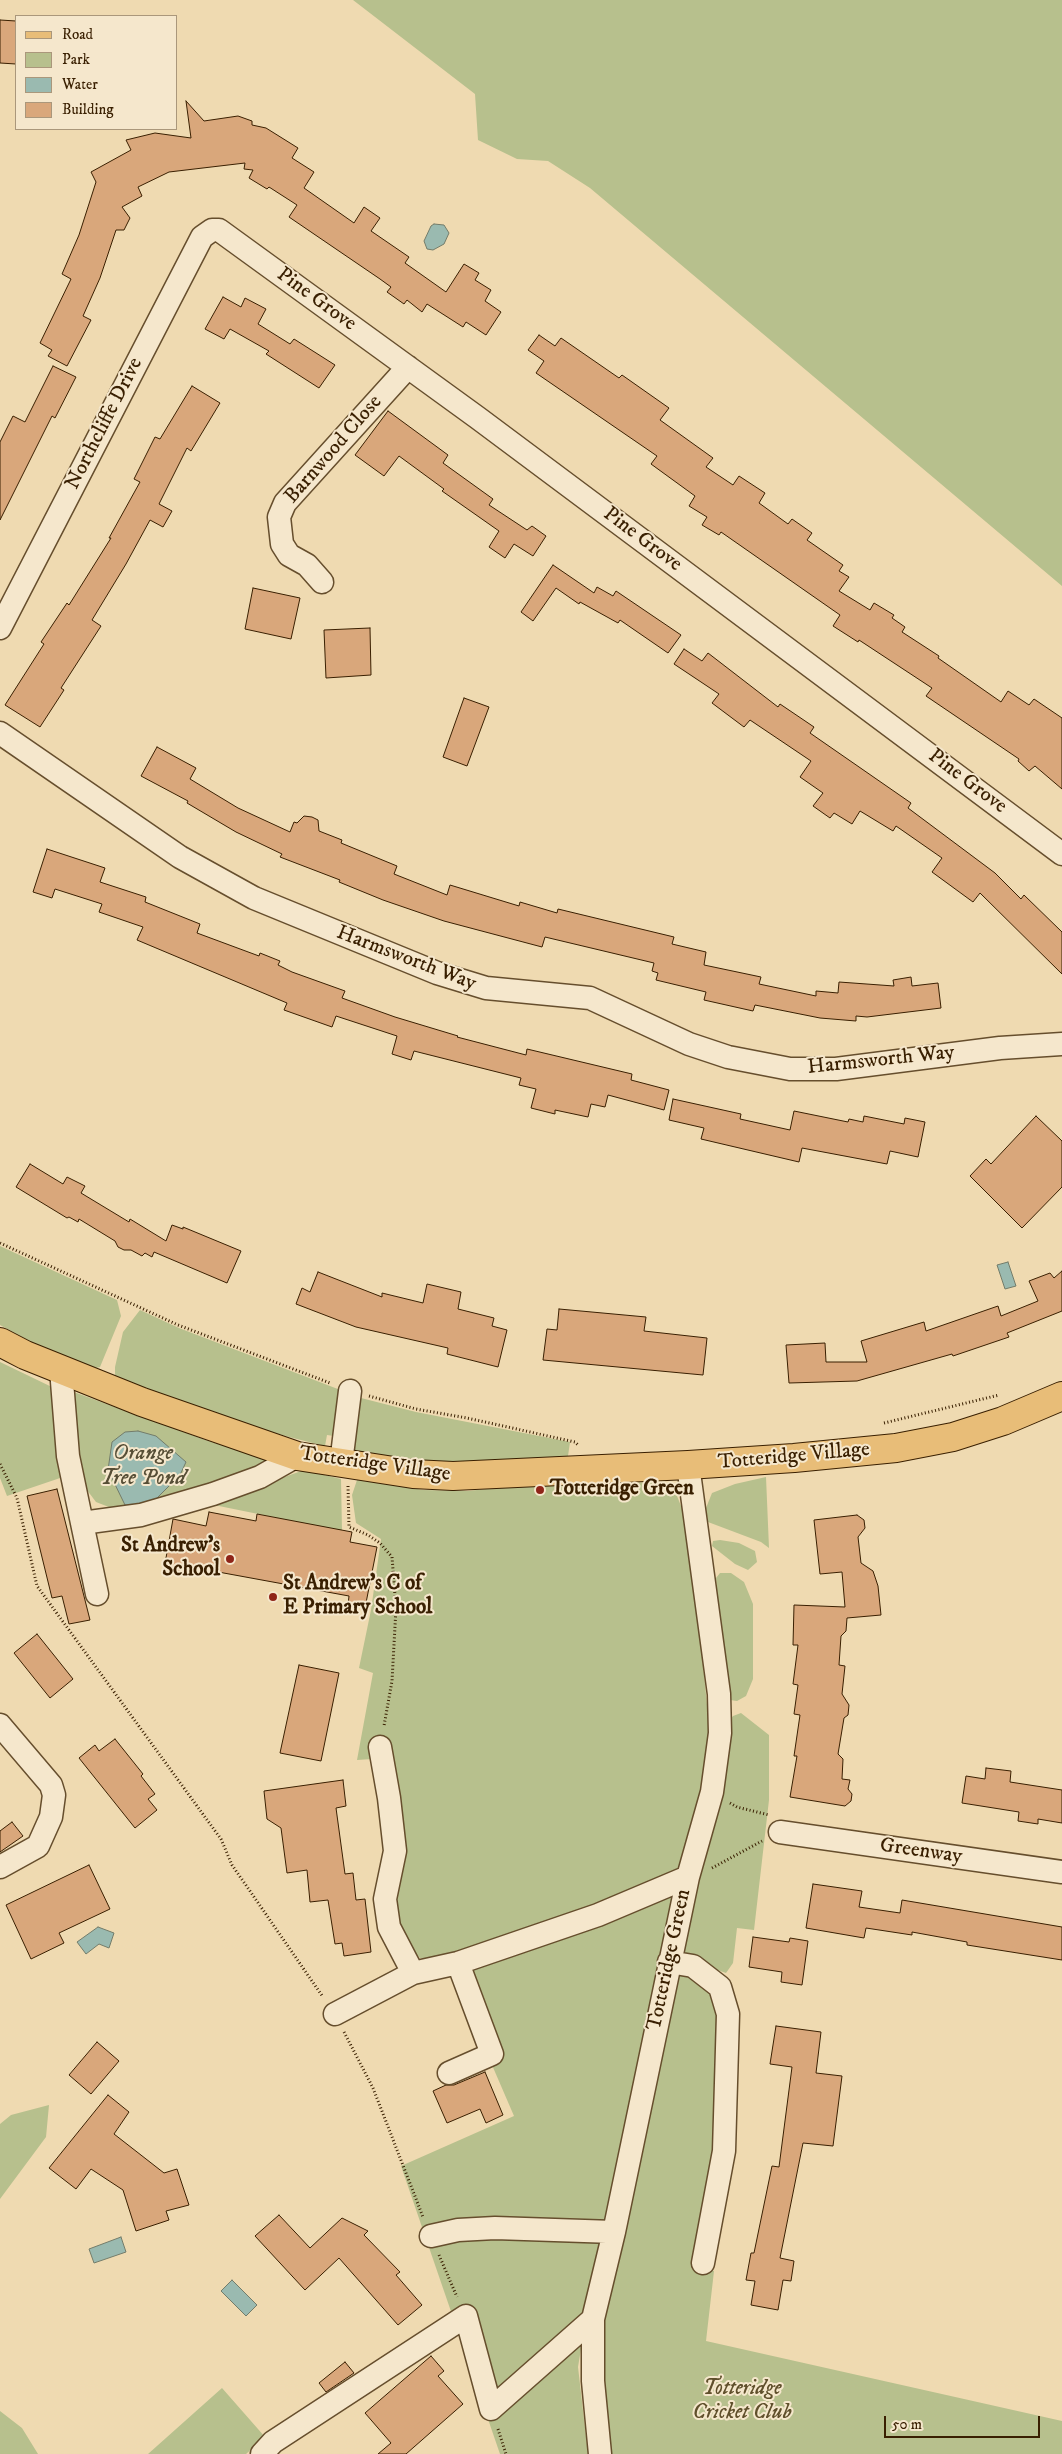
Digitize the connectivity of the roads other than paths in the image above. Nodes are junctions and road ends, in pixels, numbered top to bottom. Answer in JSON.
{"nodes":[{"id":1,"x":219,"y":230,"type":"joint"},
{"id":2,"x":408,"y":367,"type":"junction"},
{"id":3,"x":322,"y":582,"type":"dead end"},
{"id":4,"x":0,"y":628,"type":"edge"},
{"id":5,"x":0,"y":733,"type":"edge"},
{"id":6,"x":1062,"y":854,"type":"edge"},
{"id":7,"x":1062,"y":1044,"type":"edge"},
{"id":8,"x":0,"y":1342,"type":"edge"},
{"id":9,"x":61,"y":1369,"type":"junction"},
{"id":10,"x":350,"y":1391,"type":"road end"},
{"id":11,"x":1062,"y":1396,"type":"edge"},
{"id":12,"x":297,"y":1456,"type":"junction"},
{"id":13,"x":335,"y":1462,"type":"junction"},
{"id":14,"x":688,"y":1465,"type":"junction"},
{"id":15,"x":82,"y":1523,"type":"junction"},
{"id":16,"x":97,"y":1594,"type":"dead end"},
{"id":17,"x":0,"y":1725,"type":"edge"},
{"id":18,"x":380,"y":1747,"type":"road end"},
{"id":19,"x":780,"y":1832,"type":"road end"},
{"id":20,"x":0,"y":1867,"type":"edge"},
{"id":21,"x":1062,"y":1872,"type":"edge"},
{"id":22,"x":688,"y":1879,"type":"junction"},
{"id":23,"x":669,"y":1962,"type":"junction"},
{"id":24,"x":458,"y":1963,"type":"junction"},
{"id":25,"x":413,"y":1973,"type":"junction"},
{"id":26,"x":335,"y":2014,"type":"road end"},
{"id":27,"x":449,"y":2073,"type":"dead end"},
{"id":28,"x":614,"y":2232,"type":"junction"},
{"id":29,"x":431,"y":2236,"type":"road end"},
{"id":30,"x":703,"y":2263,"type":"dead end"},
{"id":31,"x":593,"y":2319,"type":"junction"},
{"id":32,"x":262,"y":2454,"type":"edge"},
{"id":33,"x":600,"y":2454,"type":"edge"}],
"edges":[{"from":1,"to":2,"type":"street","name":"Pine Grove"},
{"from":1,"to":4,"type":"street","name":"Northcliffe Drive"},
{"from":2,"to":3,"type":"street","name":"Barnwood Close"},
{"from":2,"to":6,"type":"street","name":"Pine Grove"},
{"from":5,"to":7,"type":"street","name":"Harmsworth Way"},
{"from":8,"to":9,"type":"main road","name":"Totteridge Village"},
{"from":9,"to":12,"type":"main road","name":"Totteridge Village"},
{"from":9,"to":15,"type":"street"},
{"from":10,"to":13,"type":"street"},
{"from":11,"to":14,"type":"main road","name":"Totteridge Village"},
{"from":12,"to":13,"type":"main road","name":"Totteridge Village"},
{"from":12,"to":15,"type":"street"},
{"from":13,"to":14,"type":"main road","name":"Totteridge Village"},
{"from":14,"to":22,"type":"street","name":"Totteridge Green"},
{"from":15,"to":16,"type":"street"},
{"from":17,"to":20,"type":"street"},
{"from":18,"to":25,"type":"street"},
{"from":19,"to":21,"type":"street","name":"Greenway"},
{"from":22,"to":23,"type":"street","name":"Totteridge Green"},
{"from":22,"to":24,"type":"street"},
{"from":23,"to":28,"type":"street","name":"Totteridge Green"},
{"from":23,"to":30,"type":"street"},
{"from":24,"to":25,"type":"street"},
{"from":24,"to":27,"type":"street"},
{"from":25,"to":26,"type":"street"},
{"from":28,"to":29,"type":"street"},
{"from":28,"to":31,"type":"street","name":"Totteridge Green"},
{"from":31,"to":32,"type":"street"},
{"from":31,"to":33,"type":"street","name":"Totteridge Green"}]}
